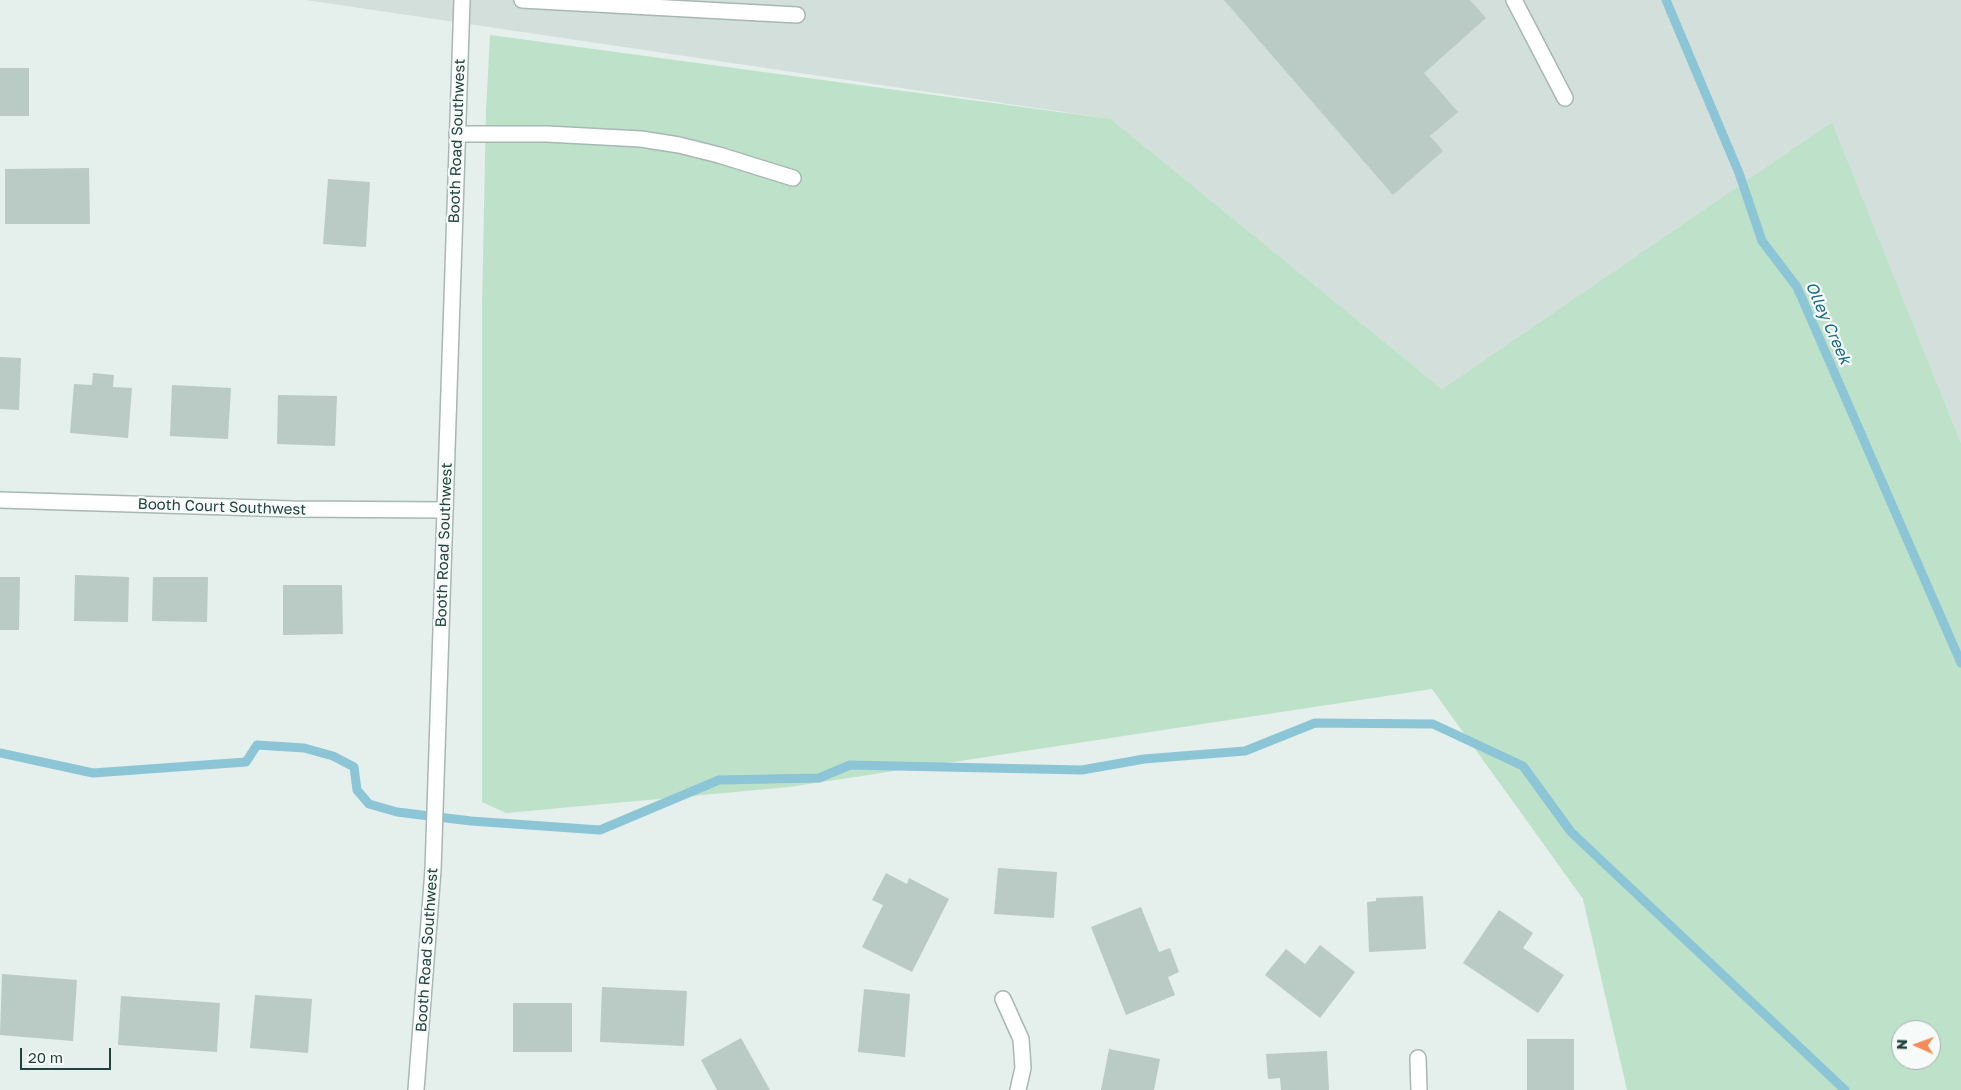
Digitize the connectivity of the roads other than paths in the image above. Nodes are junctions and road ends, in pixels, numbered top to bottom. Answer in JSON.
{"nodes":[{"id":1,"x":462,"y":0,"type":"edge"},
{"id":2,"x":522,"y":0,"type":"edge"},
{"id":3,"x":1514,"y":0,"type":"edge"},
{"id":4,"x":797,"y":15,"type":"dead end"},
{"id":5,"x":1565,"y":98,"type":"dead end"},
{"id":6,"x":456,"y":134,"type":"junction"},
{"id":7,"x":793,"y":178,"type":"dead end"},
{"id":8,"x":0,"y":500,"type":"edge"},
{"id":9,"x":445,"y":510,"type":"junction"},
{"id":10,"x":1003,"y":999,"type":"dead end"},
{"id":11,"x":1418,"y":1058,"type":"dead end"},
{"id":12,"x":416,"y":1090,"type":"edge"},
{"id":13,"x":1018,"y":1090,"type":"edge"},
{"id":14,"x":1420,"y":1090,"type":"edge"}],
"edges":[{"from":1,"to":6,"type":"street","name":"Booth Road Southwest"},
{"from":2,"to":4,"type":"street"},
{"from":3,"to":5,"type":"street"},
{"from":6,"to":7,"type":"street"},
{"from":6,"to":9,"type":"street","name":"Booth Road Southwest"},
{"from":8,"to":9,"type":"street","name":"Booth Court Southwest"},
{"from":9,"to":12,"type":"street","name":"Booth Road Southwest"},
{"from":10,"to":13,"type":"street"},
{"from":11,"to":14,"type":"street"}]}
